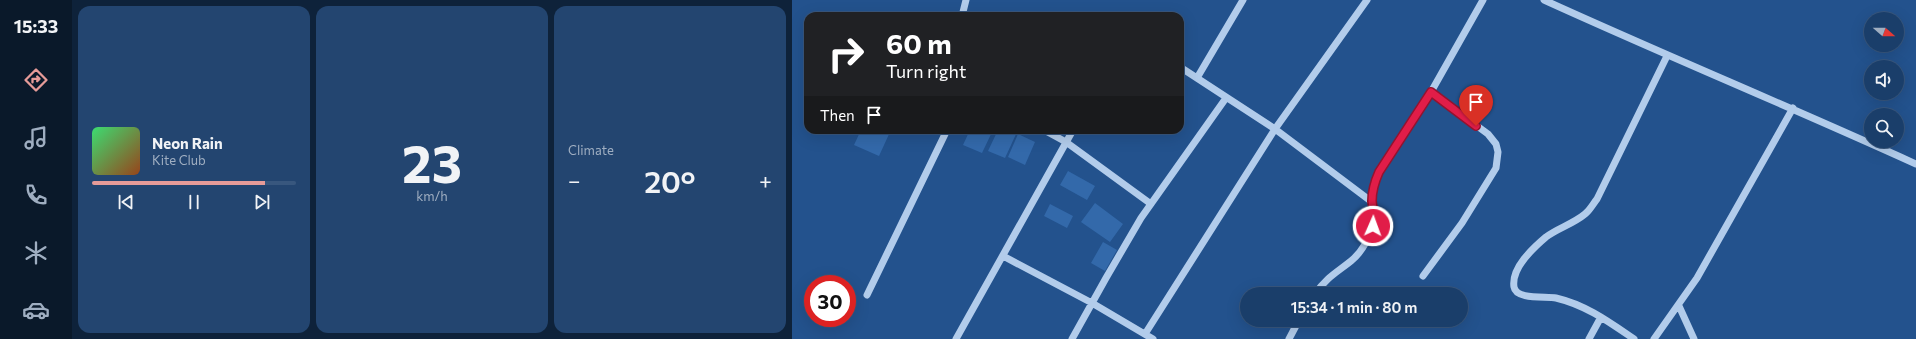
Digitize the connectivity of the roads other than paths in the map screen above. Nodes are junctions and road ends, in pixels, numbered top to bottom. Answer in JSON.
{"nodes":[{"id":1,"x":966,"y":0,"type":"edge"},
{"id":2,"x":1243,"y":0,"type":"edge"},
{"id":3,"x":1367,"y":0,"type":"edge"},
{"id":4,"x":1484,"y":0,"type":"edge"},
{"id":5,"x":1544,"y":0,"type":"edge"},
{"id":6,"x":963,"y":12,"type":"edge"},
{"id":7,"x":1667,"y":56,"type":"junction"},
{"id":8,"x":1184,"y":70,"type":"edge"},
{"id":9,"x":1197,"y":78,"type":"junction"},
{"id":10,"x":1431,"y":92,"type":"junction"},
{"id":11,"x":1226,"y":98,"type":"junction"},
{"id":12,"x":1793,"y":108,"type":"junction"},
{"id":13,"x":1275,"y":130,"type":"junction"},
{"id":14,"x":945,"y":134,"type":"edge"},
{"id":15,"x":1051,"y":134,"type":"edge"},
{"id":16,"x":1071,"y":134,"type":"edge"},
{"id":17,"x":1066,"y":142,"type":"junction"},
{"id":18,"x":1916,"y":164,"type":"edge"},
{"id":19,"x":1372,"y":202,"type":"junction"},
{"id":20,"x":1151,"y":204,"type":"junction"},
{"id":21,"x":1003,"y":256,"type":"junction"},
{"id":22,"x":1423,"y":276,"type":"dead end"},
{"id":23,"x":1320,"y":287,"type":"edge"},
{"id":24,"x":867,"y":295,"type":"dead end"},
{"id":25,"x":1092,"y":303,"type":"junction"},
{"id":26,"x":1679,"y":306,"type":"junction"},
{"id":27,"x":1601,"y":317,"type":"junction"},
{"id":28,"x":1295,"y":327,"type":"edge"},
{"id":29,"x":1145,"y":334,"type":"junction"},
{"id":30,"x":956,"y":339,"type":"edge"},
{"id":31,"x":1072,"y":339,"type":"edge"},
{"id":32,"x":1153,"y":339,"type":"edge"},
{"id":33,"x":1288,"y":339,"type":"edge"},
{"id":34,"x":1589,"y":339,"type":"edge"},
{"id":35,"x":1634,"y":339,"type":"edge"},
{"id":36,"x":1654,"y":339,"type":"edge"},
{"id":37,"x":1694,"y":339,"type":"edge"}],
"edges":[{"from":1,"to":6,"type":"street"},
{"from":2,"to":9,"type":"street"},
{"from":3,"to":13,"type":"street"},
{"from":4,"to":10,"type":"street"},
{"from":5,"to":7,"type":"street"},
{"from":7,"to":12,"type":"street"},
{"from":7,"to":27,"type":"street"},
{"from":8,"to":9,"type":"street"},
{"from":9,"to":11,"type":"street"},
{"from":10,"to":19,"type":"street"},
{"from":10,"to":22,"type":"street"},
{"from":11,"to":13,"type":"street"},
{"from":11,"to":20,"type":"street"},
{"from":12,"to":18,"type":"street"},
{"from":12,"to":26,"type":"street"},
{"from":13,"to":19,"type":"street"},
{"from":13,"to":29,"type":"street"},
{"from":14,"to":24,"type":"street"},
{"from":15,"to":17,"type":"street"},
{"from":16,"to":17,"type":"street"},
{"from":17,"to":20,"type":"street"},
{"from":17,"to":21,"type":"street"},
{"from":19,"to":23,"type":"street"},
{"from":20,"to":25,"type":"street"},
{"from":21,"to":25,"type":"street"},
{"from":21,"to":30,"type":"street"},
{"from":25,"to":29,"type":"street"},
{"from":25,"to":31,"type":"street"},
{"from":26,"to":36,"type":"street"},
{"from":26,"to":37,"type":"street"},
{"from":27,"to":34,"type":"street"},
{"from":27,"to":35,"type":"street"},
{"from":28,"to":33,"type":"street"},
{"from":29,"to":32,"type":"street"}]}
